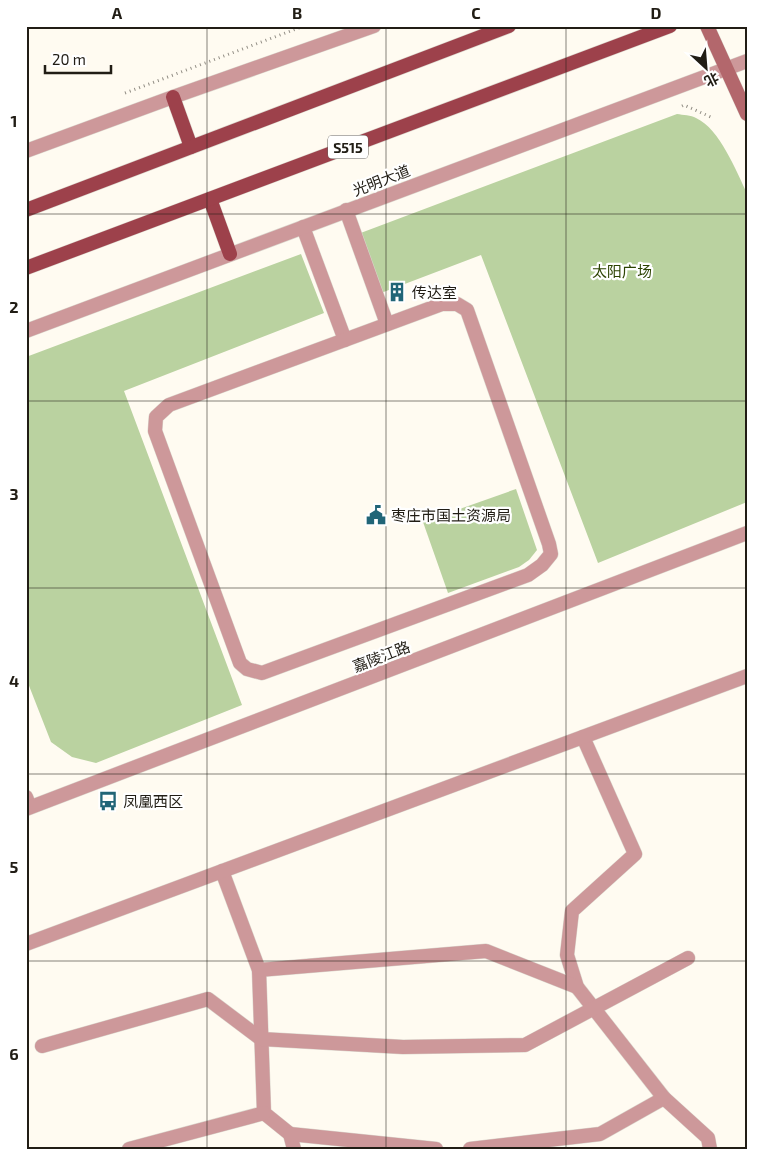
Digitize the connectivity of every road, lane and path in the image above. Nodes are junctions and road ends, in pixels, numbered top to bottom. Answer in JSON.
{"nodes":[{"id":1,"x":304,"y":26,"type":"edge"},
{"id":2,"x":374,"y":26,"type":"edge"},
{"id":3,"x":509,"y":26,"type":"edge"},
{"id":4,"x":670,"y":26,"type":"edge"},
{"id":5,"x":707,"y":26,"type":"edge"},
{"id":6,"x":747,"y":61,"type":"edge"},
{"id":7,"x":726,"y":68,"type":"junction"},
{"id":8,"x":119,"y":96,"type":"dead end"},
{"id":9,"x":173,"y":97,"type":"junction"},
{"id":10,"x":684,"y":106,"type":"dead end"},
{"id":11,"x":747,"y":114,"type":"edge"},
{"id":12,"x":713,"y":118,"type":"dead end"},
{"id":13,"x":191,"y":147,"type":"junction"},
{"id":14,"x":26,"y":151,"type":"edge"},
{"id":15,"x":210,"y":199,"type":"junction"},
{"id":16,"x":26,"y":210,"type":"edge"},
{"id":17,"x":346,"y":210,"type":"junction"},
{"id":18,"x":303,"y":226,"type":"junction"},
{"id":19,"x":230,"y":254,"type":"junction"},
{"id":20,"x":26,"y":268,"type":"edge"},
{"id":21,"x":387,"y":324,"type":"junction"},
{"id":22,"x":26,"y":331,"type":"edge"},
{"id":23,"x":345,"y":340,"type":"junction"},
{"id":24,"x":747,"y":533,"type":"edge"},
{"id":25,"x":747,"y":676,"type":"edge"},
{"id":26,"x":583,"y":737,"type":"junction"},
{"id":27,"x":28,"y":804,"type":"edge"},
{"id":28,"x":222,"y":871,"type":"junction"},
{"id":29,"x":26,"y":944,"type":"edge"},
{"id":30,"x":688,"y":958,"type":"dead end"},
{"id":31,"x":259,"y":970,"type":"junction"},
{"id":32,"x":577,"y":987,"type":"junction"},
{"id":33,"x":594,"y":1009,"type":"junction"},
{"id":34,"x":261,"y":1039,"type":"junction"},
{"id":35,"x":42,"y":1046,"type":"dead end"},
{"id":36,"x":664,"y":1098,"type":"junction"},
{"id":37,"x":264,"y":1113,"type":"junction"},
{"id":38,"x":290,"y":1134,"type":"junction"},
{"id":39,"x":129,"y":1149,"type":"edge"},
{"id":40,"x":294,"y":1149,"type":"edge"},
{"id":41,"x":436,"y":1149,"type":"edge"},
{"id":42,"x":470,"y":1149,"type":"edge"},
{"id":43,"x":710,"y":1149,"type":"edge"}],
"edges":[{"from":1,"to":8,"type":"path"},
{"from":2,"to":9,"type":"street"},
{"from":3,"to":13,"type":"main road"},
{"from":4,"to":15,"type":"main road","number":"S515"},
{"from":5,"to":7,"type":"main road"},
{"from":6,"to":7,"type":"street","name":"光明大道"},
{"from":7,"to":11,"type":"main road"},
{"from":7,"to":17,"type":"street","name":"光明大道"},
{"from":9,"to":13,"type":"main road"},
{"from":9,"to":14,"type":"street"},
{"from":10,"to":12,"type":"path"},
{"from":13,"to":16,"type":"main road"},
{"from":15,"to":19,"type":"main road"},
{"from":15,"to":20,"type":"main road","number":"S515"},
{"from":17,"to":18,"type":"street","name":"光明大道"},
{"from":17,"to":21,"type":"street"},
{"from":18,"to":19,"type":"street","name":"光明大道"},
{"from":18,"to":23,"type":"street"},
{"from":19,"to":22,"type":"street","name":"光明大道"},
{"from":21,"to":23,"type":"street"},
{"from":21,"to":23,"type":"street"},
{"from":24,"to":27,"type":"street","name":"嘉陵江路"},
{"from":25,"to":26,"type":"street"},
{"from":26,"to":28,"type":"street"},
{"from":26,"to":32,"type":"street"},
{"from":28,"to":29,"type":"street"},
{"from":28,"to":31,"type":"street"},
{"from":30,"to":33,"type":"street"},
{"from":31,"to":32,"type":"street"},
{"from":31,"to":34,"type":"street"},
{"from":32,"to":33,"type":"street"},
{"from":33,"to":34,"type":"street"},
{"from":33,"to":36,"type":"street"},
{"from":34,"to":35,"type":"street"},
{"from":34,"to":37,"type":"street"},
{"from":36,"to":42,"type":"street"},
{"from":36,"to":43,"type":"street"},
{"from":37,"to":38,"type":"street"},
{"from":37,"to":39,"type":"street"},
{"from":38,"to":40,"type":"street"},
{"from":38,"to":41,"type":"street"}]}
